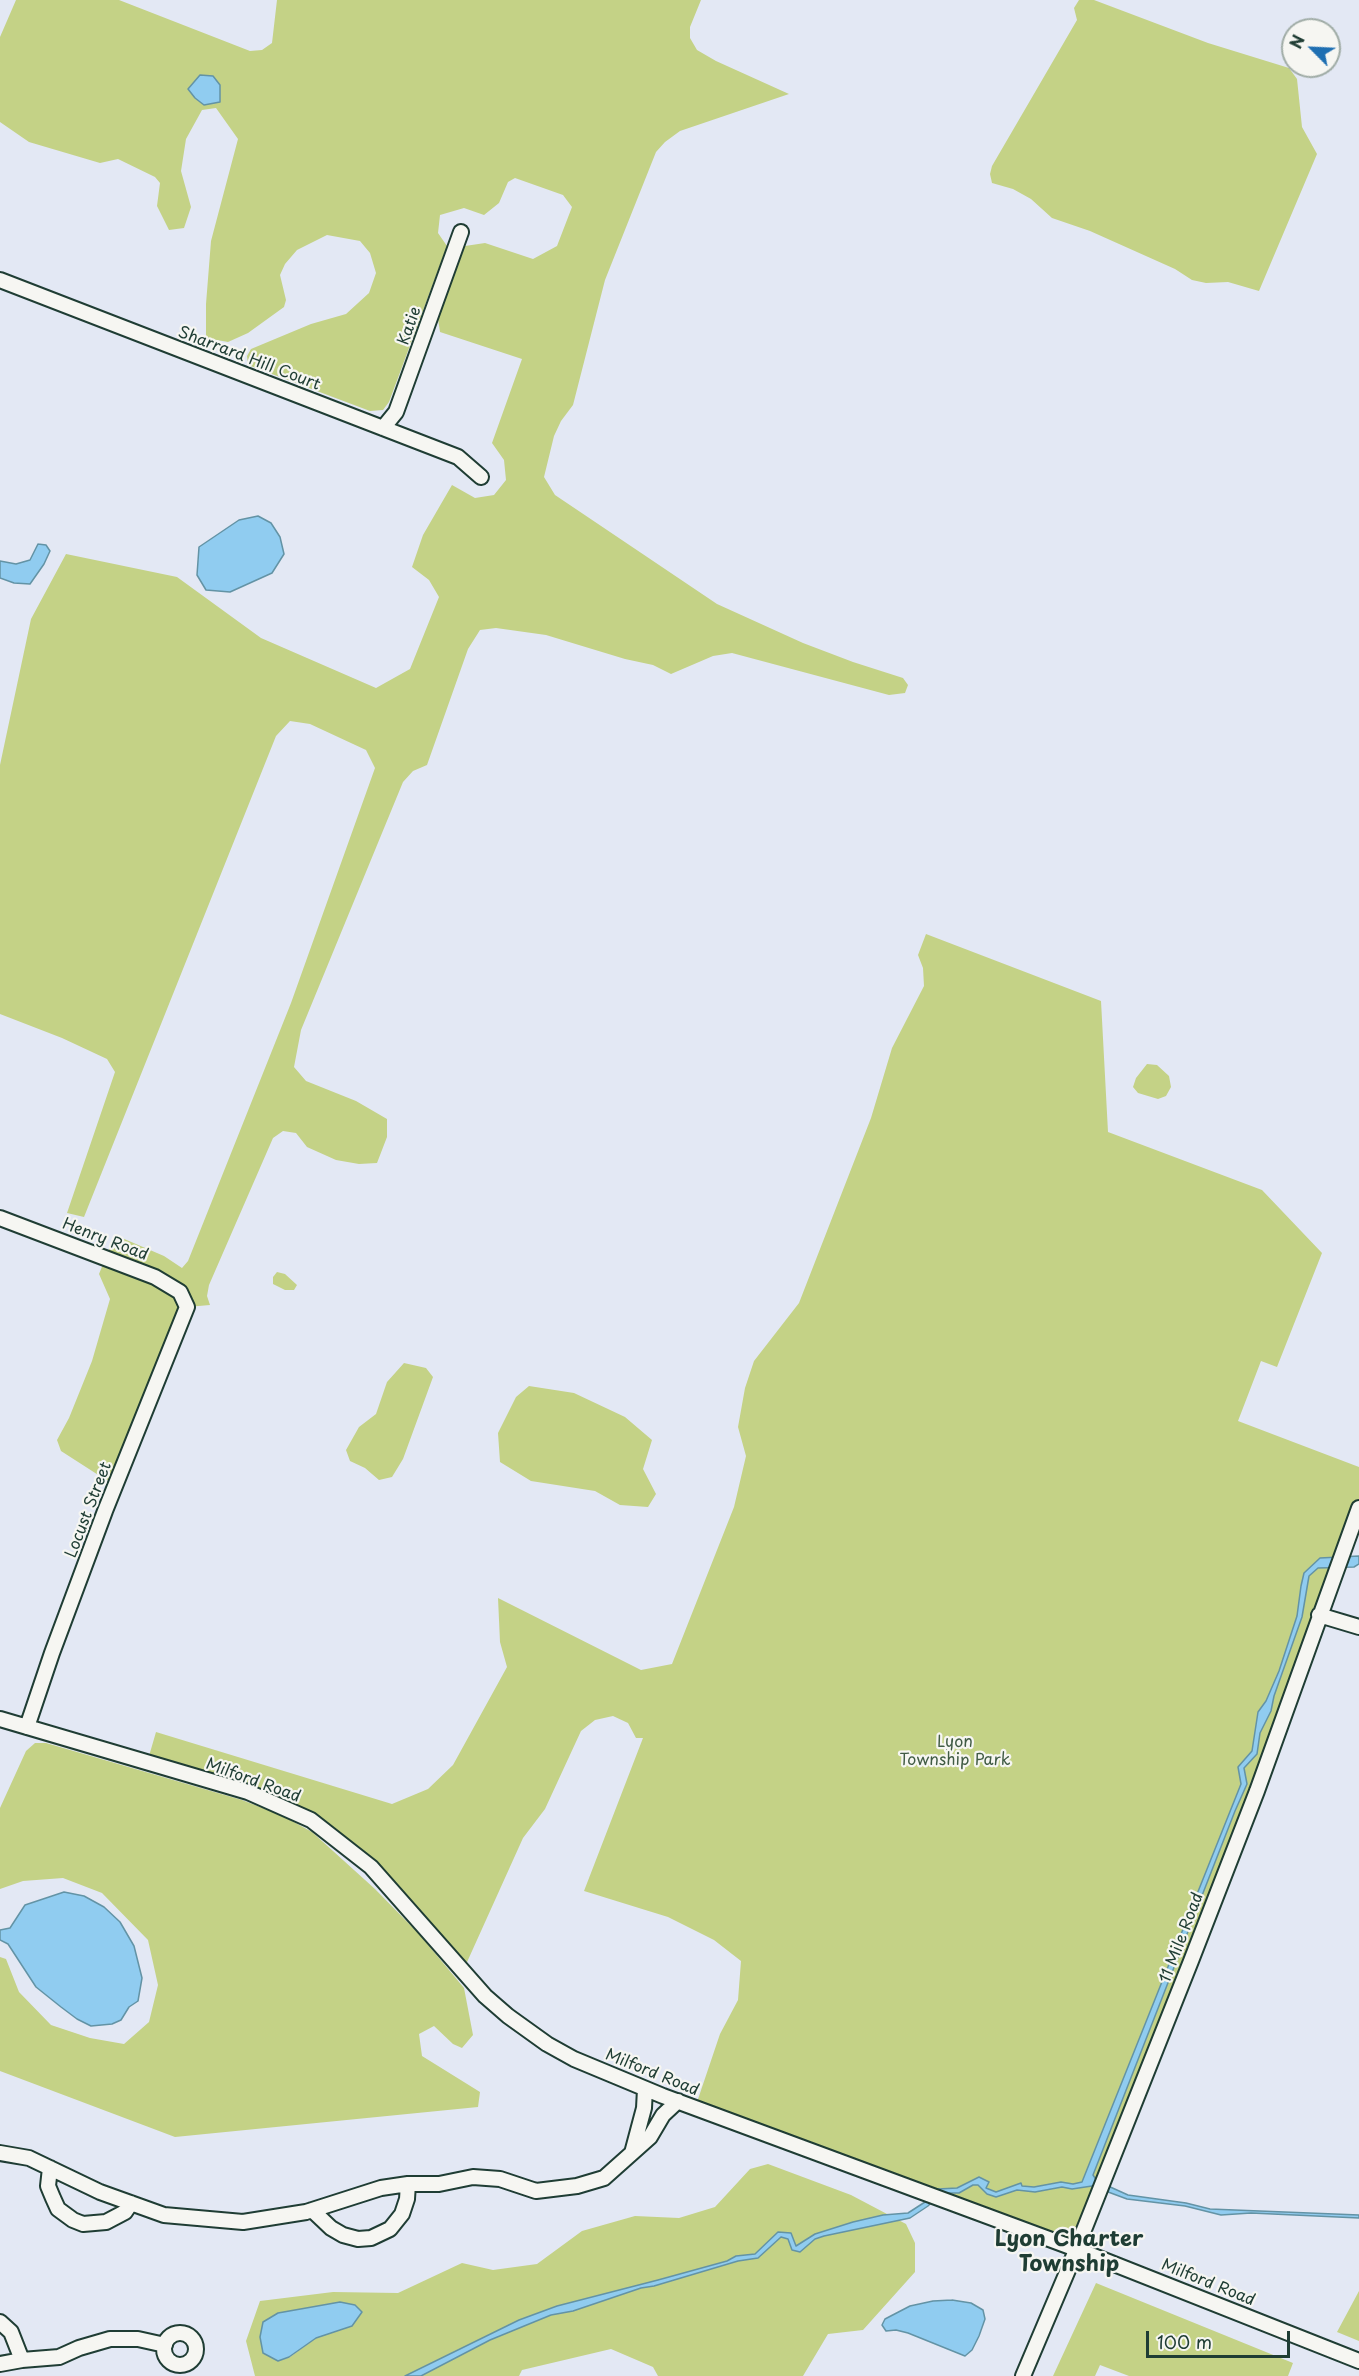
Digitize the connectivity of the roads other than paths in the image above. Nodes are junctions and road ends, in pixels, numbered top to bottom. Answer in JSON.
{"nodes":[{"id":1,"x":461,"y":231,"type":"dead end"},
{"id":2,"x":0,"y":280,"type":"edge"},
{"id":3,"x":383,"y":428,"type":"junction"},
{"id":4,"x":481,"y":477,"type":"dead end"},
{"id":5,"x":0,"y":1218,"type":"edge"},
{"id":6,"x":187,"y":1306,"type":"joint"},
{"id":7,"x":1359,"y":1508,"type":"edge"},
{"id":8,"x":1319,"y":1615,"type":"junction"},
{"id":9,"x":1359,"y":1627,"type":"edge"},
{"id":10,"x":0,"y":1719,"type":"edge"},
{"id":11,"x":27,"y":1727,"type":"junction"},
{"id":12,"x":645,"y":2088,"type":"junction"},
{"id":13,"x":678,"y":2101,"type":"junction"},
{"id":14,"x":0,"y":2153,"type":"edge"},
{"id":15,"x":632,"y":2153,"type":"junction"},
{"id":16,"x":50,"y":2168,"type":"junction"},
{"id":17,"x":408,"y":2184,"type":"junction"},
{"id":18,"x":131,"y":2203,"type":"junction"},
{"id":19,"x":312,"y":2210,"type":"junction"},
{"id":20,"x":1076,"y":2249,"type":"junction"},
{"id":21,"x":0,"y":2322,"type":"edge"},
{"id":22,"x":165,"y":2345,"type":"dead end"},
{"id":23,"x":22,"y":2360,"type":"junction"},
{"id":24,"x":1359,"y":2361,"type":"edge"},
{"id":25,"x":0,"y":2364,"type":"edge"},
{"id":26,"x":1023,"y":2376,"type":"edge"}],
"edges":[{"from":1,"to":3,"type":"street","name":"Katie"},
{"from":2,"to":3,"type":"street","name":"Sharrard Hill Court"},
{"from":3,"to":4,"type":"street","name":"Sharrard Hill Court"},
{"from":5,"to":6,"type":"street","name":"Henry Road"},
{"from":6,"to":11,"type":"street","name":"Locust Street"},
{"from":7,"to":8,"type":"street","name":"11 Mile Road"},
{"from":8,"to":9,"type":"street"},
{"from":8,"to":20,"type":"street","name":"11 Mile Road"},
{"from":10,"to":11,"type":"street","name":"Milford Road"},
{"from":11,"to":12,"type":"street","name":"Milford Road"},
{"from":12,"to":13,"type":"street","name":"Milford Road"},
{"from":12,"to":15,"type":"street"},
{"from":13,"to":15,"type":"street"},
{"from":13,"to":20,"type":"street","name":"Milford Road"},
{"from":14,"to":16,"type":"street"},
{"from":15,"to":17,"type":"street"},
{"from":16,"to":18,"type":"street"},
{"from":16,"to":18,"type":"street"},
{"from":17,"to":19,"type":"street"},
{"from":17,"to":19,"type":"street"},
{"from":18,"to":19,"type":"street"},
{"from":20,"to":24,"type":"street","name":"Milford Road"},
{"from":20,"to":26,"type":"street","name":"11 Mile Road"},
{"from":21,"to":23,"type":"street"},
{"from":22,"to":23,"type":"street"},
{"from":23,"to":25,"type":"street"}]}
